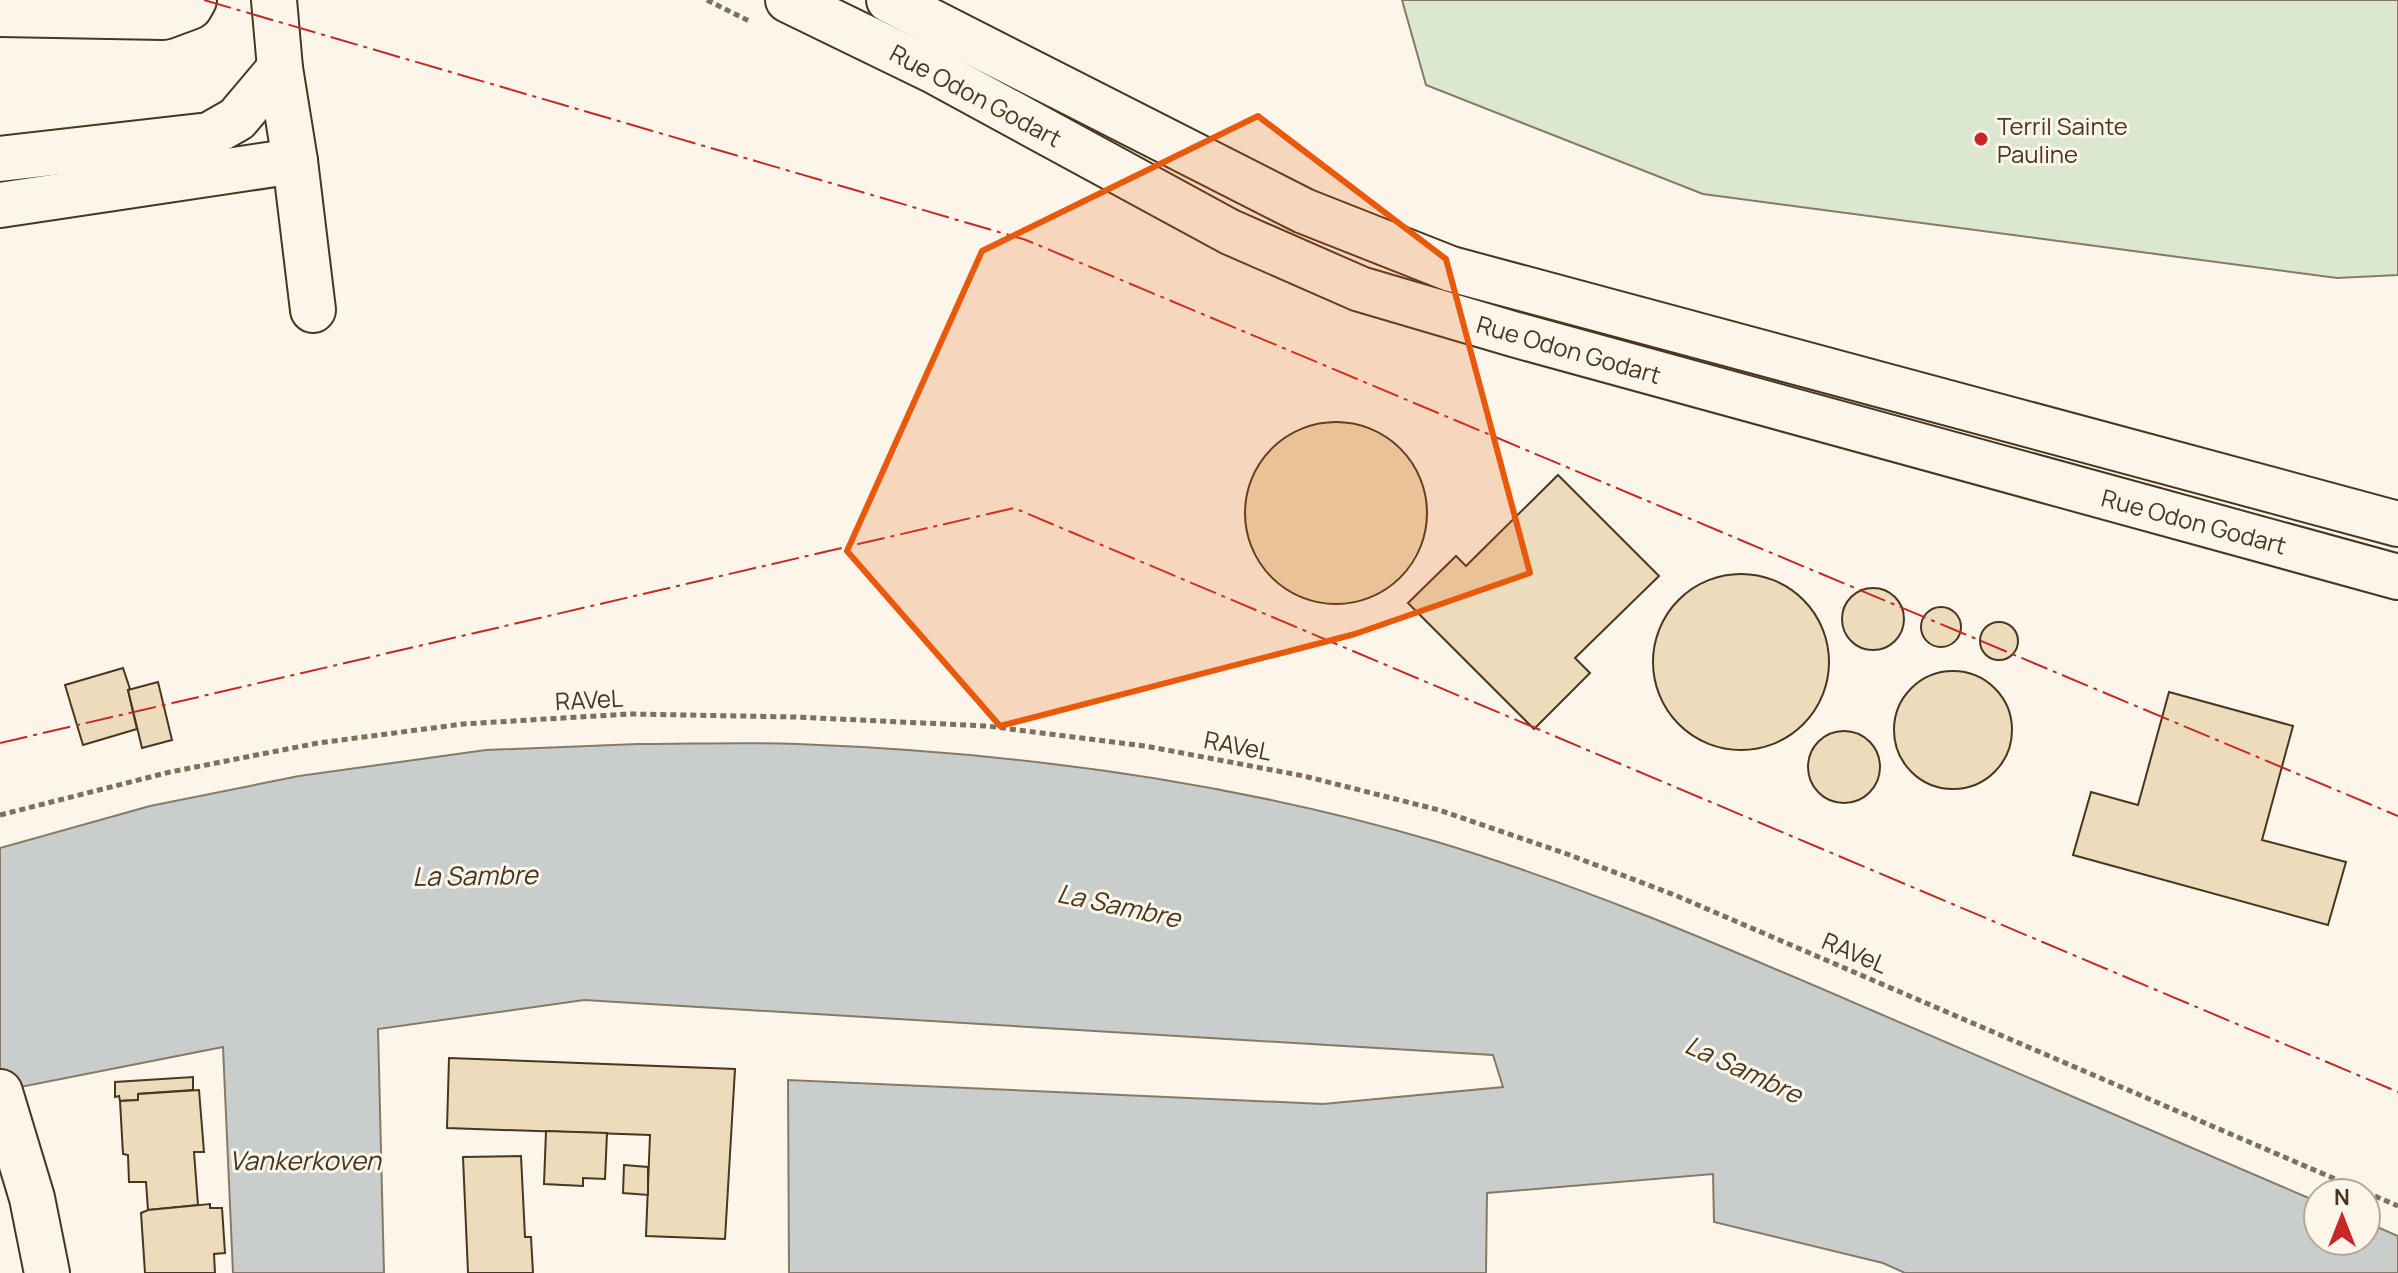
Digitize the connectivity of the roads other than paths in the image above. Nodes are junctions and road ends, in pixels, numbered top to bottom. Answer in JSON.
{"nodes":[{"id":1,"x":194,"y":0,"type":"edge"},
{"id":2,"x":274,"y":0,"type":"edge"},
{"id":3,"x":788,"y":0,"type":"edge"},
{"id":4,"x":889,"y":0,"type":"edge"},
{"id":5,"x":0,"y":14,"type":"edge"},
{"id":6,"x":280,"y":68,"type":"junction"},
{"id":7,"x":0,"y":159,"type":"edge"},
{"id":8,"x":295,"y":161,"type":"junction"},
{"id":9,"x":0,"y":205,"type":"edge"},
{"id":10,"x":313,"y":310,"type":"dead end"},
{"id":11,"x":2398,"y":524,"type":"edge"},
{"id":12,"x":2398,"y":577,"type":"edge"},
{"id":13,"x":0,"y":1092,"type":"edge"},
{"id":14,"x":47,"y":1273,"type":"edge"}],
"edges":[{"from":1,"to":5,"type":"main road"},
{"from":2,"to":6,"type":"main road"},
{"from":3,"to":12,"type":"main road","name":"Rue Odon Godart"},
{"from":4,"to":11,"type":"main road","name":"Rue Odon Godart"},
{"from":6,"to":7,"type":"main road"},
{"from":6,"to":8,"type":"main road"},
{"from":8,"to":9,"type":"main road"},
{"from":8,"to":10,"type":"main road"},
{"from":13,"to":14,"type":"main road"}]}
